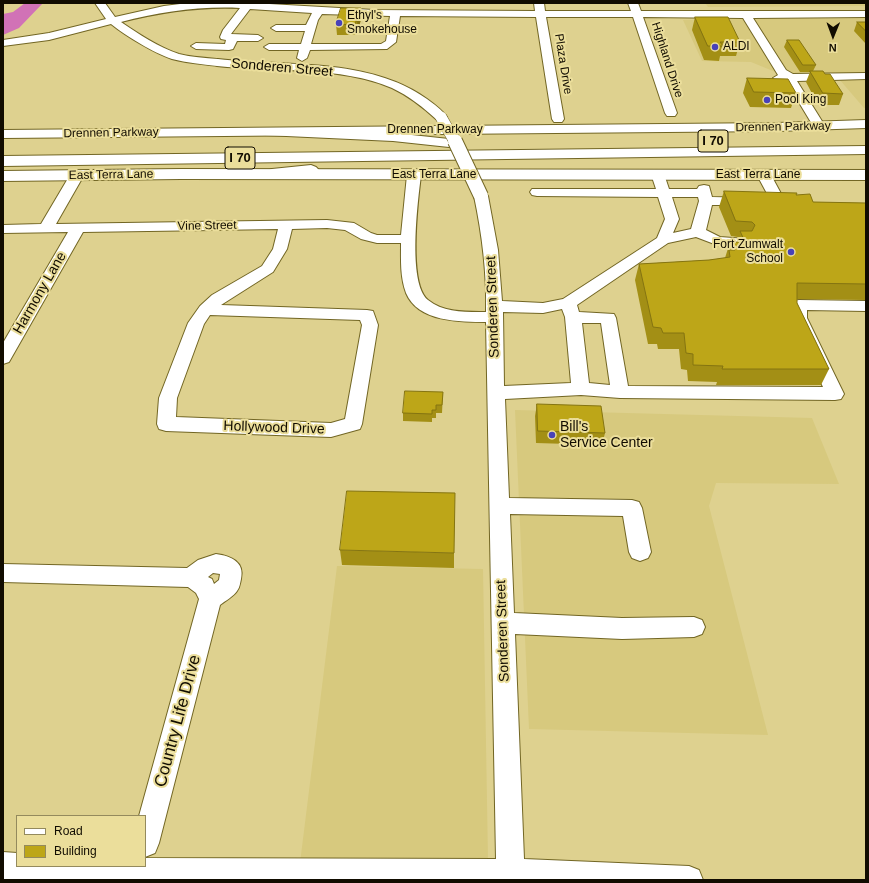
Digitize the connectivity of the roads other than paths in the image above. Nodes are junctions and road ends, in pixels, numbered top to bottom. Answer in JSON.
{"nodes":[{"id":1,"x":100,"y":3,"type":"edge"},
{"id":2,"x":633,"y":3,"type":"edge"},
{"id":3,"x":226,"y":4,"type":"edge"},
{"id":4,"x":248,"y":5,"type":"junction"},
{"id":5,"x":277,"y":5,"type":"edge"},
{"id":6,"x":541,"y":8,"type":"edge"},
{"id":7,"x":396,"y":13,"type":"junction"},
{"id":8,"x":638,"y":14,"type":"junction"},
{"id":9,"x":746,"y":15,"type":"junction"},
{"id":10,"x":864,"y":16,"type":"edge"},
{"id":11,"x":113,"y":22,"type":"junction"},
{"id":12,"x":311,"y":29,"type":"junction"},
{"id":13,"x":233,"y":37,"type":"junction"},
{"id":14,"x":258,"y":38,"type":"dead end"},
{"id":15,"x":3,"y":42,"type":"edge"},
{"id":16,"x":196,"y":46,"type":"dead end"},
{"id":17,"x":324,"y":59,"type":"dead end"},
{"id":18,"x":300,"y":64,"type":"junction"},
{"id":19,"x":866,"y":76,"type":"edge"},
{"id":20,"x":784,"y":78,"type":"junction"},
{"id":21,"x":671,"y":114,"type":"dead end"},
{"id":22,"x":558,"y":119,"type":"dead end"},
{"id":23,"x":866,"y":124,"type":"edge"},
{"id":24,"x":819,"y":126,"type":"junction"},
{"id":25,"x":270,"y":132,"type":"junction"},
{"id":26,"x":3,"y":134,"type":"edge"},
{"id":27,"x":866,"y":139,"type":"edge"},
{"id":28,"x":449,"y":144,"type":"junction"},
{"id":29,"x":3,"y":149,"type":"edge"},
{"id":30,"x":866,"y":150,"type":"edge"},
{"id":31,"x":477,"y":156,"type":"junction"},
{"id":32,"x":3,"y":161,"type":"edge"},
{"id":33,"x":272,"y":174,"type":"junction"},
{"id":34,"x":658,"y":174,"type":"junction"},
{"id":35,"x":701,"y":174,"type":"junction"},
{"id":36,"x":77,"y":175,"type":"junction"},
{"id":37,"x":414,"y":175,"type":"junction"},
{"id":38,"x":764,"y":175,"type":"junction"},
{"id":39,"x":866,"y":175,"type":"edge"},
{"id":40,"x":3,"y":176,"type":"edge"},
{"id":41,"x":537,"y":192,"type":"dead end"},
{"id":42,"x":663,"y":192,"type":"junction"},
{"id":43,"x":705,"y":197,"type":"junction"},
{"id":44,"x":778,"y":201,"type":"junction"},
{"id":45,"x":794,"y":202,"type":"edge"},
{"id":46,"x":286,"y":225,"type":"junction"},
{"id":47,"x":46,"y":228,"type":"junction"},
{"id":48,"x":78,"y":228,"type":"junction"},
{"id":49,"x":3,"y":229,"type":"edge"},
{"id":50,"x":698,"y":232,"type":"junction"},
{"id":51,"x":409,"y":239,"type":"junction"},
{"id":52,"x":663,"y":240,"type":"junction"},
{"id":53,"x":741,"y":242,"type":"edge"},
{"id":54,"x":866,"y":306,"type":"edge"},
{"id":55,"x":206,"y":310,"type":"junction"},
{"id":56,"x":571,"y":310,"type":"junction"},
{"id":57,"x":495,"y":311,"type":"junction"},
{"id":58,"x":3,"y":358,"type":"edge"},
{"id":59,"x":581,"y":390,"type":"junction"},
{"id":60,"x":620,"y":392,"type":"junction"},
{"id":61,"x":496,"y":393,"type":"junction"},
{"id":62,"x":499,"y":506,"type":"junction"},
{"id":63,"x":640,"y":552,"type":"dead end"},
{"id":64,"x":3,"y":573,"type":"edge"},
{"id":65,"x":192,"y":578,"type":"junction"},
{"id":66,"x":210,"y":599,"type":"junction"},
{"id":67,"x":503,"y":623,"type":"junction"},
{"id":68,"x":694,"y":628,"type":"dead end"},
{"id":69,"x":146,"y":839,"type":"edge"},
{"id":70,"x":3,"y":866,"type":"edge"},
{"id":71,"x":16,"y":867,"type":"edge"},
{"id":72,"x":22,"y":867,"type":"edge"},
{"id":73,"x":137,"y":873,"type":"edge"},
{"id":74,"x":511,"y":876,"type":"edge"},
{"id":75,"x":689,"y":880,"type":"edge"}],
"edges":[{"from":1,"to":11,"type":"street","name":"Sonderen Street"},
{"from":2,"to":8,"type":"street","name":"Highland Drive"},
{"from":3,"to":4,"type":"street"},
{"from":3,"to":11,"type":"street"},
{"from":4,"to":5,"type":"street"},
{"from":4,"to":13,"type":"street"},
{"from":5,"to":12,"type":"street"},
{"from":6,"to":7,"type":"street"},
{"from":6,"to":8,"type":"street"},
{"from":6,"to":22,"type":"street","name":"Plaza Drive"},
{"from":7,"to":12,"type":"street"},
{"from":7,"to":12,"type":"street"},
{"from":8,"to":9,"type":"street"},
{"from":8,"to":21,"type":"street","name":"Highland Drive"},
{"from":9,"to":10,"type":"street"},
{"from":9,"to":20,"type":"street"},
{"from":11,"to":15,"type":"street"},
{"from":11,"to":18,"type":"street","name":"Sonderen Street"},
{"from":12,"to":12,"type":"street"},
{"from":12,"to":18,"type":"street"},
{"from":13,"to":14,"type":"street"},
{"from":13,"to":16,"type":"street"},
{"from":17,"to":18,"type":"street"},
{"from":18,"to":57,"type":"street","name":"Sonderen Street","bridge":true},
{"from":19,"to":20,"type":"street"},
{"from":20,"to":24,"type":"street"},
{"from":23,"to":24,"type":"main road","name":"Drennen Parkway"},
{"from":24,"to":25,"type":"main road","name":"Drennen Parkway"},
{"from":25,"to":26,"type":"main road","name":"Drennen Parkway"},
{"from":25,"to":28,"type":"main road"},
{"from":27,"to":28,"type":"main road","number":"I 70"},
{"from":28,"to":29,"type":"main road","number":"I 70"},
{"from":30,"to":31,"type":"main road","number":"I 70"},
{"from":31,"to":32,"type":"main road","number":"I 70"},
{"from":31,"to":33,"type":"main road"},
{"from":33,"to":36,"type":"main road","name":"East Terra Lane"},
{"from":33,"to":37,"type":"main road","name":"East Terra Lane"},
{"from":34,"to":35,"type":"main road","name":"East Terra Lane"},
{"from":34,"to":37,"type":"main road","name":"East Terra Lane"},
{"from":34,"to":42,"type":"street"},
{"from":35,"to":38,"type":"main road","name":"East Terra Lane"},
{"from":35,"to":43,"type":"street"},
{"from":36,"to":40,"type":"main road","name":"East Terra Lane"},
{"from":36,"to":47,"type":"street"},
{"from":37,"to":51,"type":"street"},
{"from":38,"to":39,"type":"main road","name":"East Terra Lane"},
{"from":38,"to":44,"type":"street"},
{"from":41,"to":42,"type":"street"},
{"from":42,"to":43,"type":"street"},
{"from":42,"to":52,"type":"street"},
{"from":43,"to":44,"type":"street"},
{"from":43,"to":50,"type":"street"},
{"from":44,"to":45,"type":"street"},
{"from":46,"to":48,"type":"street","name":"Vine Street"},
{"from":46,"to":51,"type":"street","name":"Vine Street"},
{"from":46,"to":55,"type":"street","name":"Hollywood Drive"},
{"from":47,"to":48,"type":"street","name":"Vine Street"},
{"from":47,"to":49,"type":"street","name":"Vine Street"},
{"from":48,"to":58,"type":"street","name":"Harmony Lane"},
{"from":50,"to":52,"type":"street"},
{"from":50,"to":53,"type":"street"},
{"from":51,"to":57,"type":"street"},
{"from":52,"to":56,"type":"street"},
{"from":54,"to":60,"type":"street"},
{"from":55,"to":55,"type":"street","name":"Hollywood Drive"},
{"from":56,"to":57,"type":"street"},
{"from":56,"to":59,"type":"street"},
{"from":56,"to":60,"type":"street"},
{"from":57,"to":61,"type":"street","name":"Sonderen Street"},
{"from":59,"to":60,"type":"street"},
{"from":59,"to":61,"type":"street"},
{"from":61,"to":62,"type":"street","name":"Sonderen Street"},
{"from":62,"to":63,"type":"street"},
{"from":62,"to":67,"type":"street","name":"Sonderen Street"},
{"from":64,"to":65,"type":"street"},
{"from":65,"to":66,"type":"street"},
{"from":65,"to":66,"type":"street"},
{"from":66,"to":69,"type":"street","name":"Country Life Drive"},
{"from":67,"to":68,"type":"street"},
{"from":67,"to":74,"type":"street","name":"Sonderen Street"},
{"from":70,"to":71,"type":"street"},
{"from":72,"to":73,"type":"street"},
{"from":73,"to":74,"type":"street"},
{"from":74,"to":75,"type":"street"}]}
